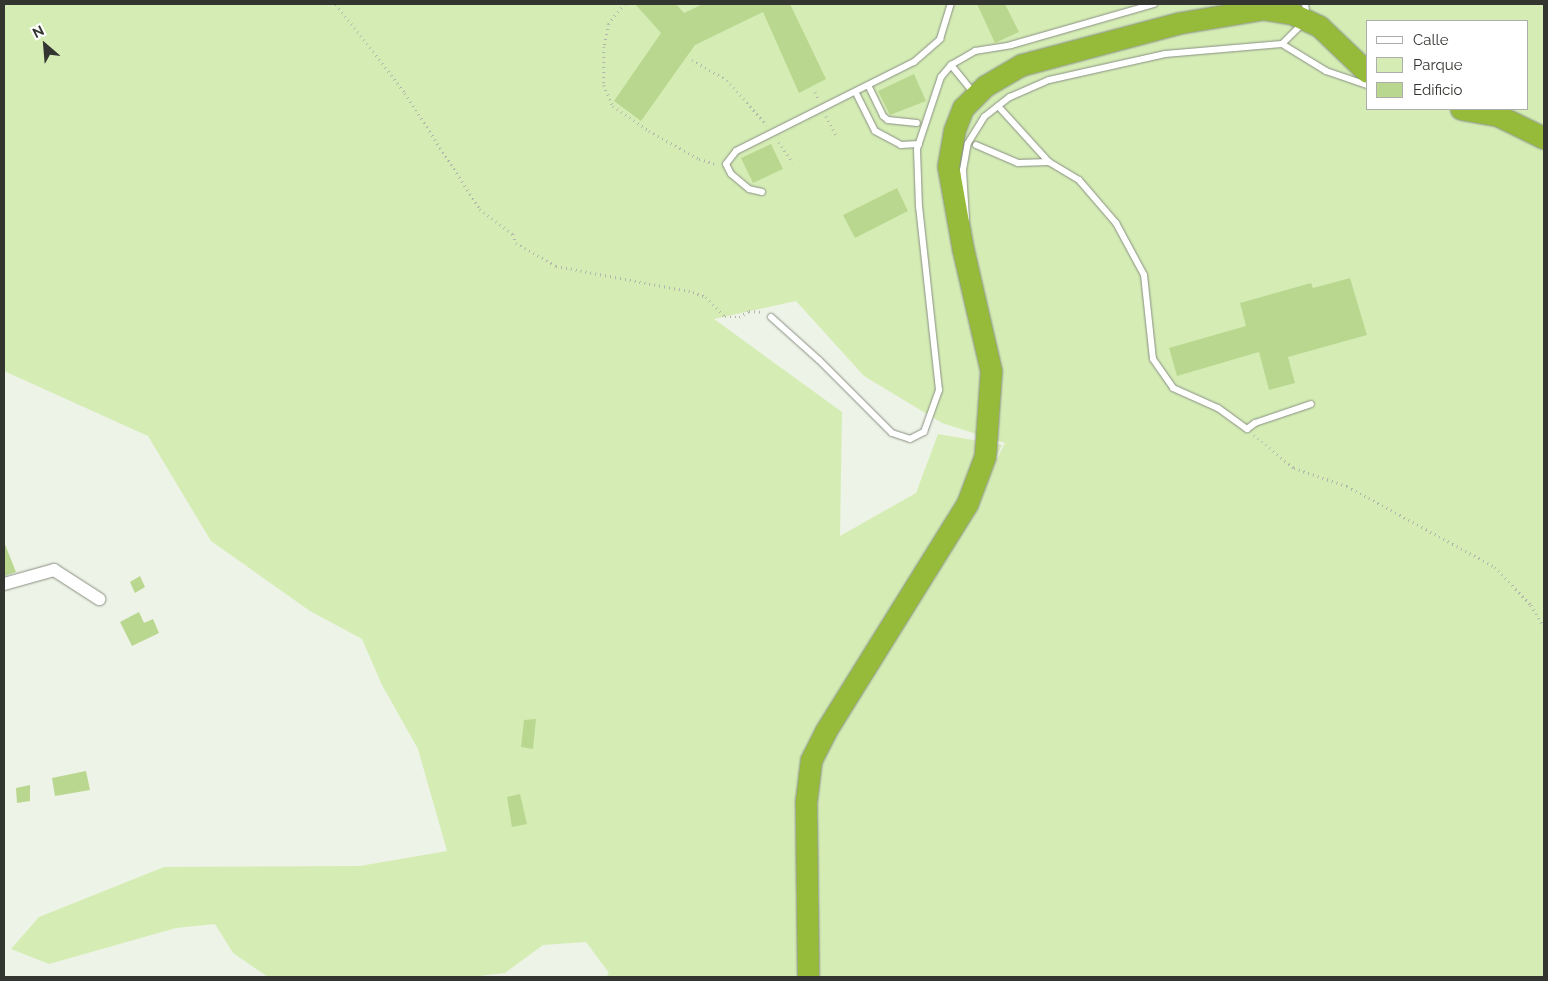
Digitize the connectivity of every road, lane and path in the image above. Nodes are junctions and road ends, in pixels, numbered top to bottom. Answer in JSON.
{"nodes":[{"id":1,"x":336,"y":4,"type":"edge"},
{"id":2,"x":625,"y":4,"type":"edge"},
{"id":3,"x":950,"y":4,"type":"edge"},
{"id":4,"x":1154,"y":4,"type":"edge"},
{"id":5,"x":1300,"y":26,"type":"dead end"},
{"id":6,"x":1282,"y":44,"type":"junction"},
{"id":7,"x":692,"y":60,"type":"dead end"},
{"id":8,"x":951,"y":65,"type":"junction"},
{"id":9,"x":1366,"y":71,"type":"edge"},
{"id":10,"x":1366,"y":85,"type":"edge"},
{"id":11,"x":869,"y":86,"type":"junction"},
{"id":12,"x":856,"y":93,"type":"junction"},
{"id":13,"x":975,"y":94,"type":"junction"},
{"id":14,"x":998,"y":106,"type":"junction"},
{"id":15,"x":1466,"y":110,"type":"edge"},
{"id":16,"x":917,"y":123,"type":"dead end"},
{"id":17,"x":773,"y":133,"type":"junction"},
{"id":18,"x":1544,"y":138,"type":"edge"},
{"id":19,"x":919,"y":144,"type":"junction"},
{"id":20,"x":976,"y":146,"type":"dead end"},
{"id":21,"x":1050,"y":162,"type":"junction"},
{"id":22,"x":726,"y":164,"type":"junction"},
{"id":23,"x":793,"y":164,"type":"dead end"},
{"id":24,"x":762,"y":192,"type":"dead end"},
{"id":25,"x":963,"y":250,"type":"junction"},
{"id":26,"x":771,"y":317,"type":"joint"},
{"id":27,"x":1311,"y":404,"type":"dead end"},
{"id":28,"x":1247,"y":429,"type":"junction"},
{"id":29,"x":4,"y":584,"type":"edge"},
{"id":30,"x":99,"y":599,"type":"dead end"},
{"id":31,"x":1544,"y":627,"type":"edge"},
{"id":32,"x":808,"y":977,"type":"edge"}],
"edges":[{"from":1,"to":26,"type":"path"},
{"from":2,"to":22,"type":"path"},
{"from":3,"to":11,"type":"lane"},
{"from":4,"to":8,"type":"lane"},
{"from":5,"to":6,"type":"lane"},
{"from":6,"to":10,"type":"lane"},
{"from":6,"to":14,"type":"lane"},
{"from":7,"to":17,"type":"path"},
{"from":8,"to":13,"type":"lane"},
{"from":8,"to":19,"type":"lane"},
{"from":9,"to":13,"type":"highway"},
{"from":11,"to":12,"type":"lane"},
{"from":11,"to":16,"type":"lane"},
{"from":12,"to":17,"type":"lane"},
{"from":12,"to":19,"type":"lane"},
{"from":13,"to":25,"type":"highway"},
{"from":14,"to":21,"type":"lane"},
{"from":14,"to":25,"type":"lane"},
{"from":15,"to":18,"type":"highway"},
{"from":17,"to":22,"type":"lane"},
{"from":17,"to":23,"type":"path"},
{"from":19,"to":26,"type":"lane"},
{"from":20,"to":21,"type":"lane"},
{"from":21,"to":28,"type":"lane"},
{"from":22,"to":24,"type":"lane"},
{"from":25,"to":32,"type":"highway"},
{"from":27,"to":28,"type":"lane"},
{"from":28,"to":31,"type":"path"},
{"from":29,"to":30,"type":"street"}]}
